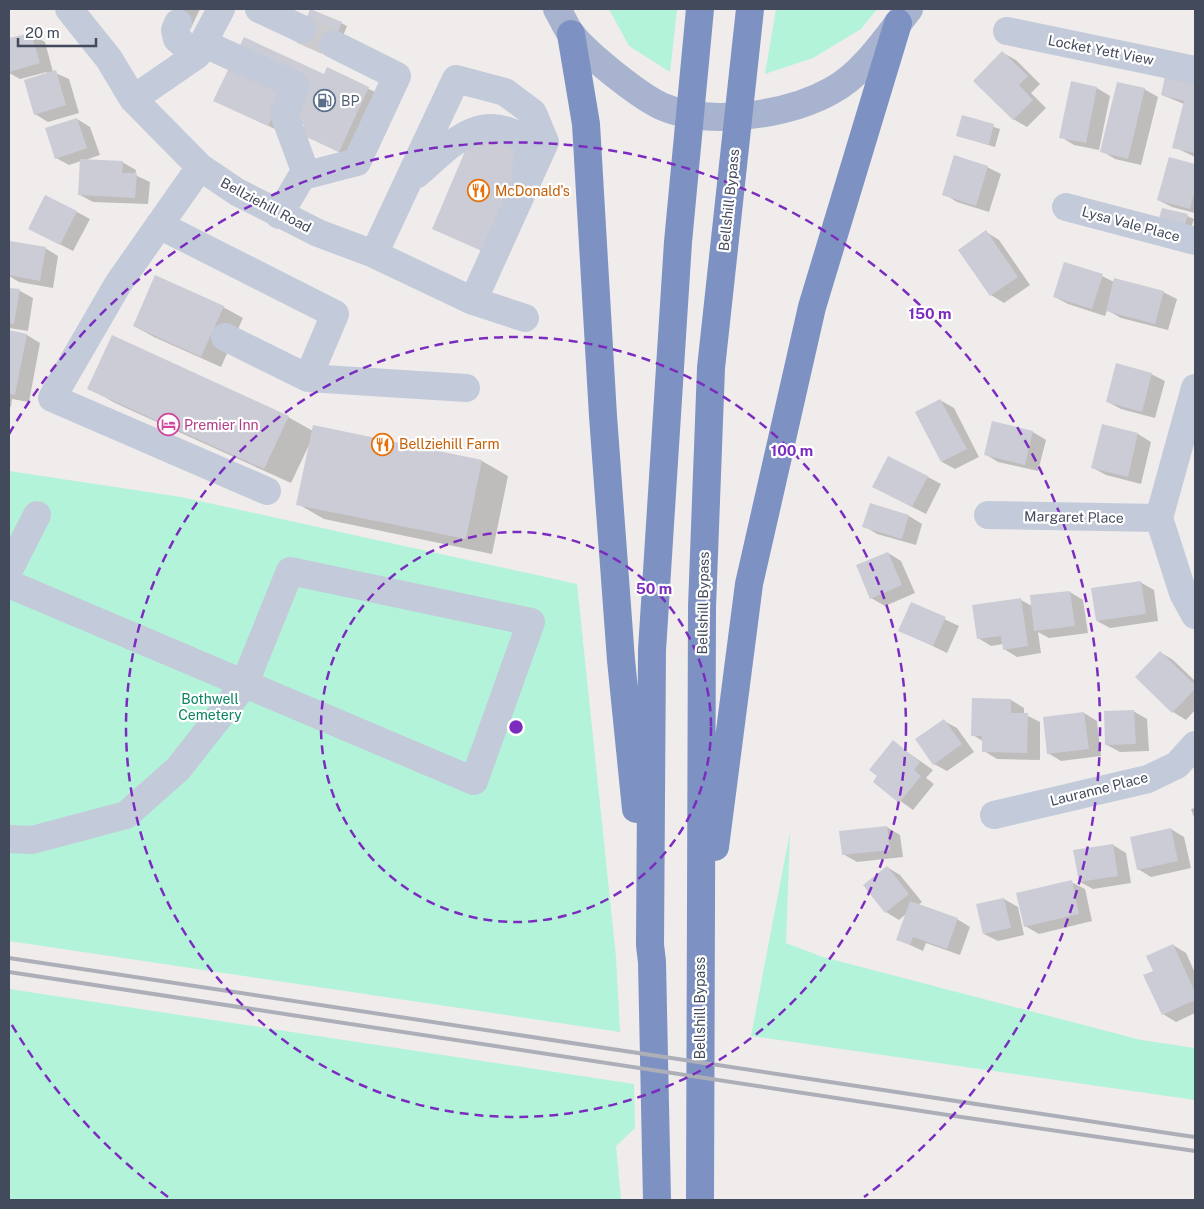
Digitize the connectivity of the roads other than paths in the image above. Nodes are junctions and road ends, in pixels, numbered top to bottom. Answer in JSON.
{"nodes":[{"id":1,"x":69,"y":9,"type":"edge"},
{"id":2,"x":221,"y":9,"type":"edge"},
{"id":3,"x":259,"y":9,"type":"edge"},
{"id":4,"x":557,"y":9,"type":"edge"},
{"id":5,"x":700,"y":9,"type":"edge"},
{"id":6,"x":750,"y":9,"type":"edge"},
{"id":7,"x":903,"y":16,"type":"edge"},
{"id":8,"x":178,"y":23,"type":"dead end"},
{"id":9,"x":302,"y":29,"type":"tunnel mouth"},
{"id":10,"x":1007,"y":32,"type":"dead end"},
{"id":11,"x":571,"y":34,"type":"junction"},
{"id":12,"x":333,"y":44,"type":"tunnel mouth"},
{"id":13,"x":200,"y":49,"type":"junction"},
{"id":14,"x":1195,"y":70,"type":"edge"},
{"id":15,"x":133,"y":99,"type":"junction"},
{"id":16,"x":200,"y":168,"type":"junction"},
{"id":17,"x":303,"y":176,"type":"junction"},
{"id":18,"x":410,"y":179,"type":"junction"},
{"id":19,"x":522,"y":194,"type":"junction"},
{"id":20,"x":1066,"y":207,"type":"dead end"},
{"id":21,"x":280,"y":215,"type":"junction"},
{"id":22,"x":159,"y":225,"type":"junction"},
{"id":23,"x":1195,"y":241,"type":"edge"},
{"id":24,"x":374,"y":254,"type":"junction"},
{"id":25,"x":473,"y":301,"type":"junction"},
{"id":26,"x":525,"y":318,"type":"dead end"},
{"id":27,"x":225,"y":337,"type":"dead end"},
{"id":28,"x":308,"y":378,"type":"junction"},
{"id":29,"x":466,"y":388,"type":"dead end"},
{"id":30,"x":1195,"y":388,"type":"edge"},
{"id":31,"x":268,"y":491,"type":"dead end"},
{"id":32,"x":988,"y":514,"type":"dead end"},
{"id":33,"x":36,"y":515,"type":"dead end"},
{"id":34,"x":1159,"y":518,"type":"junction"},
{"id":35,"x":9,"y":570,"type":"edge"},
{"id":36,"x":9,"y":584,"type":"edge"},
{"id":37,"x":1195,"y":616,"type":"edge"},
{"id":38,"x":244,"y":685,"type":"junction"},
{"id":39,"x":1195,"y":745,"type":"edge"},
{"id":40,"x":994,"y":815,"type":"dead end"},
{"id":41,"x":9,"y":839,"type":"edge"},
{"id":42,"x":651,"y":954,"type":"junction"},
{"id":43,"x":700,"y":966,"type":"junction"},
{"id":44,"x":699,"y":1195,"type":"edge"},
{"id":45,"x":657,"y":1198,"type":"edge"}],
"edges":[{"from":1,"to":15,"type":"street","name":"Bellziehill Road"},
{"from":2,"to":13,"type":"street"},
{"from":3,"to":9,"type":"street"},
{"from":4,"to":11,"type":"main road"},
{"from":5,"to":42,"type":"highway"},
{"from":6,"to":43,"type":"highway","name":"Bellshill Bypass"},
{"from":7,"to":11,"type":"main road"},
{"from":7,"to":43,"type":"highway"},
{"from":8,"to":13,"type":"street"},
{"from":10,"to":14,"type":"street","name":"Locket Yett View"},
{"from":11,"to":42,"type":"highway"},
{"from":12,"to":17,"type":"street"},
{"from":13,"to":15,"type":"street"},
{"from":13,"to":17,"type":"street"},
{"from":15,"to":16,"type":"street","name":"Bellziehill Road"},
{"from":16,"to":21,"type":"street","name":"Bellziehill Road"},
{"from":16,"to":22,"type":"street"},
{"from":17,"to":21,"type":"street"},
{"from":18,"to":19,"type":"street"},
{"from":18,"to":19,"type":"street"},
{"from":18,"to":24,"type":"street"},
{"from":19,"to":25,"type":"street"},
{"from":20,"to":23,"type":"street","name":"Lysa Vale Place"},
{"from":21,"to":24,"type":"street","name":"Bellziehill Road"},
{"from":22,"to":28,"type":"street"},
{"from":22,"to":31,"type":"street"},
{"from":24,"to":25,"type":"street","name":"Bellziehill Road"},
{"from":25,"to":26,"type":"street","name":"Bellziehill Road"},
{"from":27,"to":28,"type":"street"},
{"from":28,"to":29,"type":"street"},
{"from":30,"to":34,"type":"street"},
{"from":32,"to":34,"type":"street","name":"Margaret Place"},
{"from":33,"to":35,"type":"street"},
{"from":34,"to":37,"type":"street"},
{"from":36,"to":38,"type":"street"},
{"from":38,"to":38,"type":"street"},
{"from":38,"to":41,"type":"street"},
{"from":39,"to":40,"type":"street","name":"Lauranne Place"},
{"from":42,"to":45,"type":"highway"},
{"from":43,"to":44,"type":"highway","name":"Bellshill Bypass"}]}
